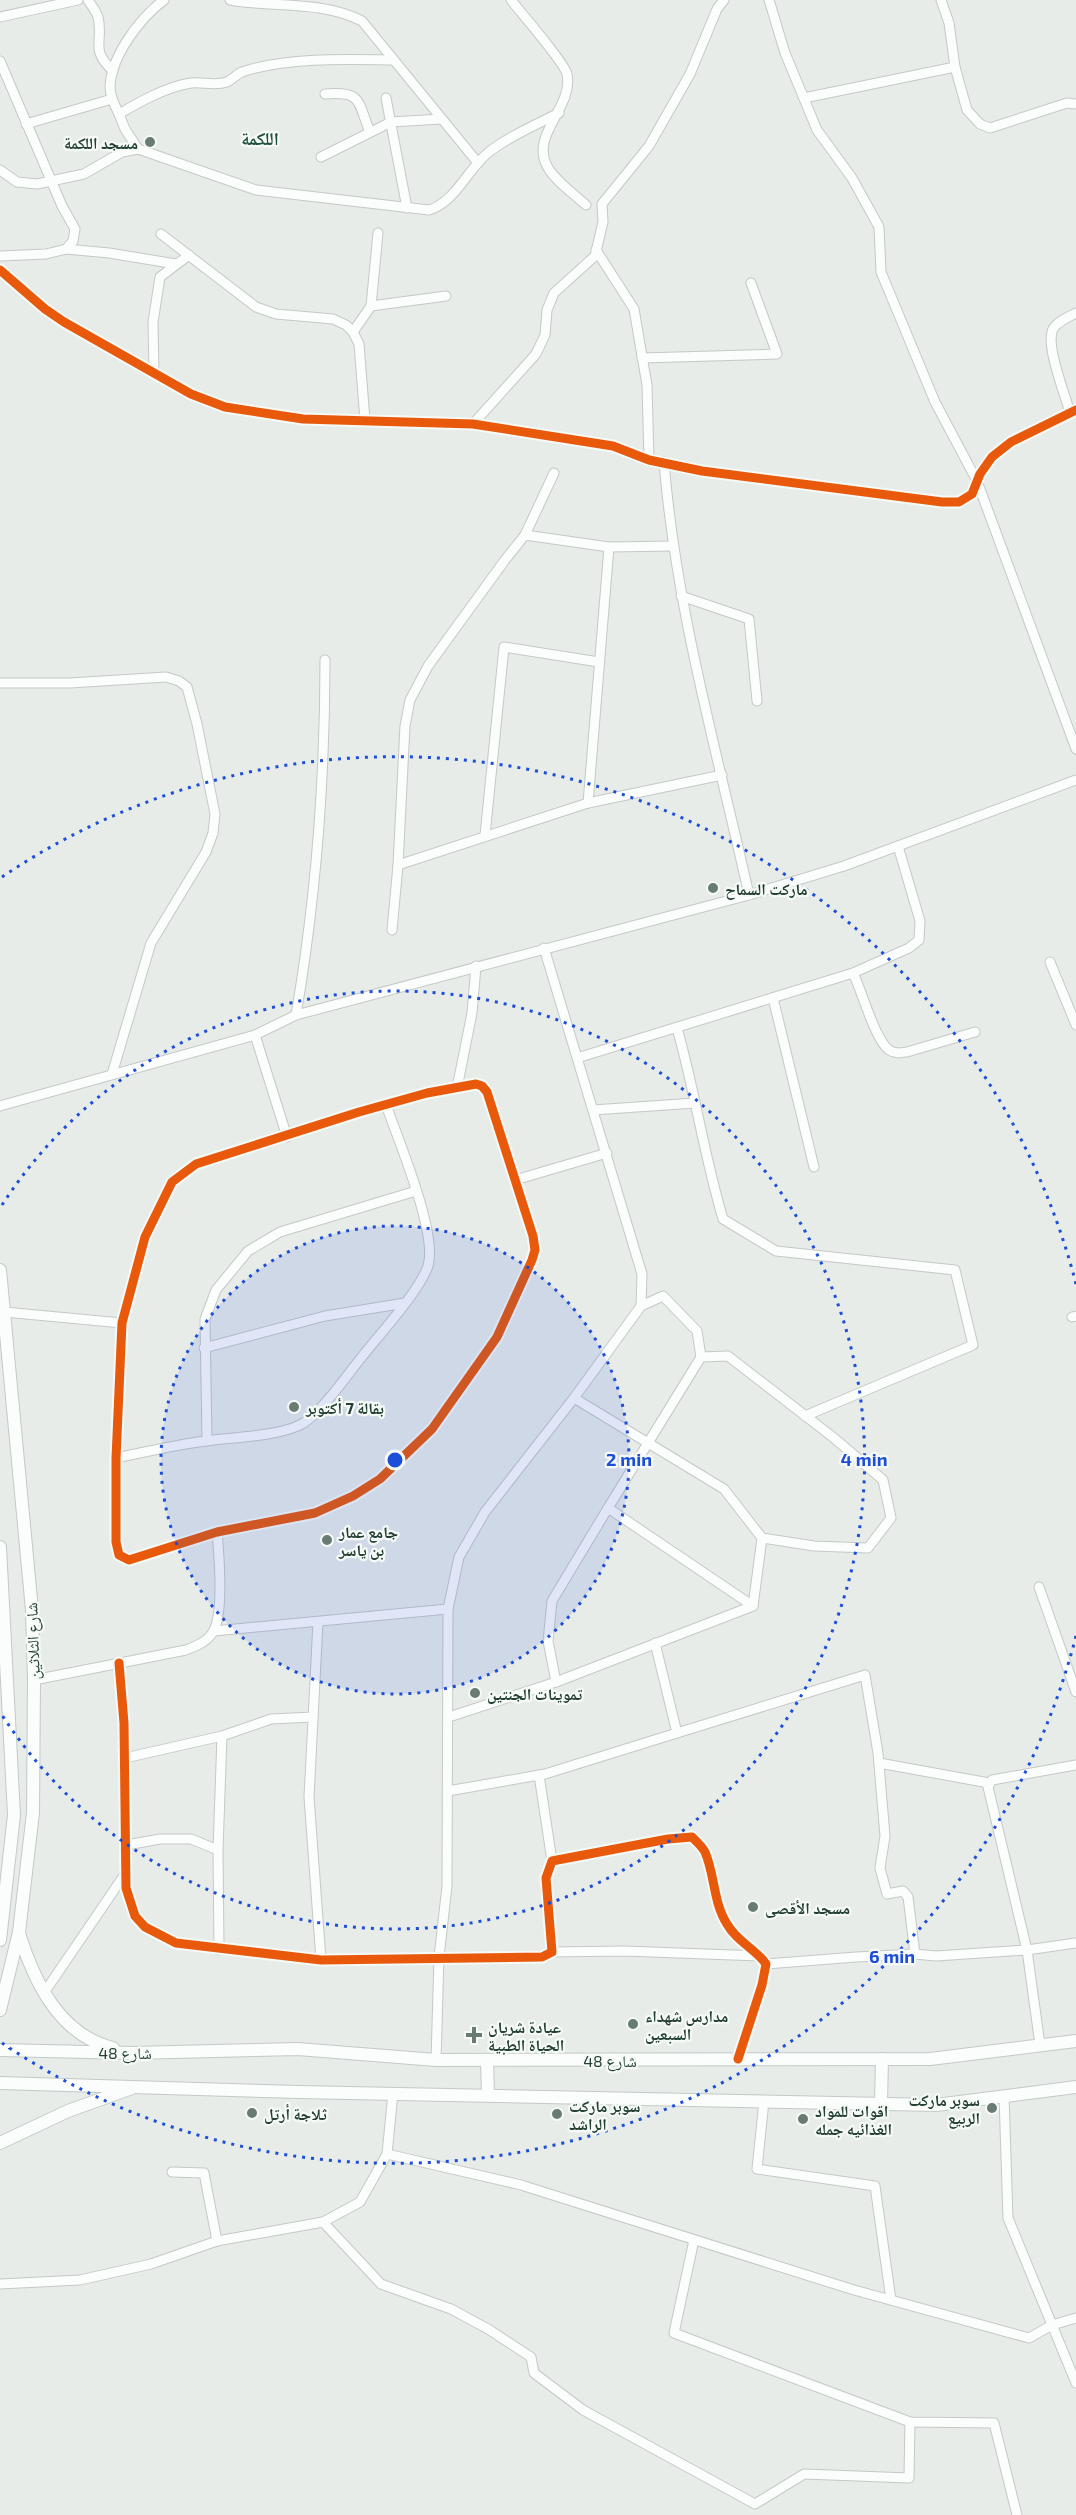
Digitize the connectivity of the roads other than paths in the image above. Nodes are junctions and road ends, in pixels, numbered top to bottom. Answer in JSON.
{"nodes":[{"id":1,"x":78,"y":0,"type":"edge"},
{"id":2,"x":88,"y":0,"type":"edge"},
{"id":3,"x":164,"y":0,"type":"edge"},
{"id":4,"x":230,"y":0,"type":"edge"},
{"id":5,"x":511,"y":0,"type":"edge"},
{"id":6,"x":724,"y":0,"type":"edge"},
{"id":7,"x":769,"y":0,"type":"edge"},
{"id":8,"x":942,"y":0,"type":"edge"},
{"id":9,"x":313,"y":3,"type":"edge"},
{"id":10,"x":0,"y":17,"type":"edge"},
{"id":11,"x":393,"y":60,"type":"junction"},
{"id":12,"x":0,"y":61,"type":"edge"},
{"id":13,"x":956,"y":67,"type":"junction"},
{"id":14,"x":113,"y":72,"type":"junction"},
{"id":15,"x":326,"y":94,"type":"dead end"},
{"id":16,"x":386,"y":98,"type":"dead end"},
{"id":17,"x":804,"y":98,"type":"junction"},
{"id":18,"x":112,"y":99,"type":"junction"},
{"id":19,"x":1076,"y":104,"type":"edge"},
{"id":20,"x":559,"y":113,"type":"junction"},
{"id":21,"x":120,"y":114,"type":"junction"},
{"id":22,"x":442,"y":119,"type":"junction"},
{"id":23,"x":391,"y":122,"type":"junction"},
{"id":24,"x":26,"y":124,"type":"junction"},
{"id":25,"x":370,"y":132,"type":"junction"},
{"id":26,"x":138,"y":149,"type":"junction"},
{"id":27,"x":321,"y":157,"type":"dead end"},
{"id":28,"x":478,"y":163,"type":"junction"},
{"id":29,"x":0,"y":170,"type":"edge"},
{"id":30,"x":51,"y":182,"type":"junction"},
{"id":31,"x":586,"y":205,"type":"dead end"},
{"id":32,"x":407,"y":208,"type":"junction"},
{"id":33,"x":378,"y":233,"type":"dead end"},
{"id":34,"x":161,"y":234,"type":"dead end"},
{"id":35,"x":66,"y":249,"type":"junction"},
{"id":36,"x":596,"y":250,"type":"junction"},
{"id":37,"x":189,"y":255,"type":"junction"},
{"id":38,"x":0,"y":256,"type":"edge"},
{"id":39,"x":176,"y":264,"type":"junction"},
{"id":40,"x":0,"y":270,"type":"edge"},
{"id":41,"x":752,"y":282,"type":"dead end"},
{"id":42,"x":446,"y":296,"type":"dead end"},
{"id":43,"x":371,"y":306,"type":"junction"},
{"id":44,"x":1076,"y":313,"type":"edge"},
{"id":45,"x":353,"y":332,"type":"junction"},
{"id":46,"x":642,"y":358,"type":"junction"},
{"id":47,"x":154,"y":373,"type":"junction"},
{"id":48,"x":1073,"y":411,"type":"edge"},
{"id":49,"x":365,"y":420,"type":"junction"},
{"id":50,"x":473,"y":424,"type":"junction"},
{"id":51,"x":650,"y":459,"type":"junction"},
{"id":52,"x":664,"y":462,"type":"junction"},
{"id":53,"x":554,"y":473,"type":"dead end"},
{"id":54,"x":977,"y":481,"type":"junction"},
{"id":55,"x":525,"y":535,"type":"junction"},
{"id":56,"x":673,"y":546,"type":"junction"},
{"id":57,"x":609,"y":548,"type":"junction"},
{"id":58,"x":681,"y":596,"type":"junction"},
{"id":59,"x":325,"y":660,"type":"dead end"},
{"id":60,"x":599,"y":662,"type":"junction"},
{"id":61,"x":0,"y":683,"type":"edge"},
{"id":62,"x":757,"y":701,"type":"dead end"},
{"id":63,"x":1076,"y":749,"type":"edge"},
{"id":64,"x":722,"y":775,"type":"junction"},
{"id":65,"x":1076,"y":780,"type":"edge"},
{"id":66,"x":588,"y":803,"type":"junction"},
{"id":67,"x":485,"y":836,"type":"junction"},
{"id":68,"x":898,"y":846,"type":"junction"},
{"id":69,"x":399,"y":865,"type":"junction"},
{"id":70,"x":748,"y":895,"type":"junction"},
{"id":71,"x":392,"y":930,"type":"dead end"},
{"id":72,"x":544,"y":948,"type":"junction"},
{"id":73,"x":1050,"y":962,"type":"dead end"},
{"id":74,"x":476,"y":966,"type":"junction"},
{"id":75,"x":853,"y":973,"type":"junction"},
{"id":76,"x":773,"y":998,"type":"junction"},
{"id":77,"x":296,"y":1015,"type":"junction"},
{"id":78,"x":1076,"y":1025,"type":"edge"},
{"id":79,"x":677,"y":1028,"type":"junction"},
{"id":80,"x":975,"y":1032,"type":"dead end"},
{"id":81,"x":255,"y":1035,"type":"junction"},
{"id":82,"x":577,"y":1058,"type":"junction"},
{"id":83,"x":112,"y":1074,"type":"junction"},
{"id":84,"x":457,"y":1088,"type":"junction"},
{"id":85,"x":695,"y":1102,"type":"junction"},
{"id":86,"x":386,"y":1105,"type":"junction"},
{"id":87,"x":0,"y":1106,"type":"edge"},
{"id":88,"x":593,"y":1110,"type":"junction"},
{"id":89,"x":286,"y":1137,"type":"junction"},
{"id":90,"x":607,"y":1153,"type":"junction"},
{"id":91,"x":814,"y":1167,"type":"dead end"},
{"id":92,"x":515,"y":1180,"type":"junction"},
{"id":93,"x":416,"y":1191,"type":"junction"},
{"id":94,"x":0,"y":1270,"type":"edge"},
{"id":95,"x":405,"y":1303,"type":"junction"},
{"id":96,"x":640,"y":1306,"type":"junction"},
{"id":97,"x":4,"y":1312,"type":"junction"},
{"id":98,"x":122,"y":1323,"type":"junction"},
{"id":99,"x":204,"y":1348,"type":"junction"},
{"id":100,"x":701,"y":1357,"type":"junction"},
{"id":101,"x":574,"y":1398,"type":"junction"},
{"id":102,"x":805,"y":1416,"type":"junction"},
{"id":103,"x":207,"y":1441,"type":"junction"},
{"id":104,"x":648,"y":1442,"type":"junction"},
{"id":105,"x":116,"y":1458,"type":"junction"},
{"id":106,"x":608,"y":1509,"type":"junction"},
{"id":107,"x":218,"y":1532,"type":"junction"},
{"id":108,"x":762,"y":1538,"type":"junction"},
{"id":109,"x":0,"y":1547,"type":"edge"},
{"id":110,"x":1039,"y":1587,"type":"dead end"},
{"id":111,"x":753,"y":1606,"type":"junction"},
{"id":112,"x":448,"y":1610,"type":"junction"},
{"id":113,"x":318,"y":1622,"type":"junction"},
{"id":114,"x":214,"y":1631,"type":"junction"},
{"id":115,"x":655,"y":1643,"type":"junction"},
{"id":116,"x":119,"y":1663,"type":"junction"},
{"id":117,"x":34,"y":1680,"type":"junction"},
{"id":118,"x":556,"y":1682,"type":"junction"},
{"id":119,"x":1076,"y":1692,"type":"edge"},
{"id":120,"x":313,"y":1717,"type":"junction"},
{"id":121,"x":449,"y":1717,"type":"junction"},
{"id":122,"x":677,"y":1733,"type":"junction"},
{"id":123,"x":222,"y":1736,"type":"junction"},
{"id":124,"x":125,"y":1758,"type":"junction"},
{"id":125,"x":879,"y":1763,"type":"junction"},
{"id":126,"x":1076,"y":1765,"type":"edge"},
{"id":127,"x":539,"y":1775,"type":"junction"},
{"id":128,"x":989,"y":1783,"type":"junction"},
{"id":129,"x":448,"y":1791,"type":"junction"},
{"id":130,"x":127,"y":1845,"type":"junction"},
{"id":131,"x":218,"y":1850,"type":"junction"},
{"id":132,"x":552,"y":1861,"type":"junction"},
{"id":133,"x":126,"y":1873,"type":"junction"},
{"id":134,"x":19,"y":1932,"type":"junction"},
{"id":135,"x":0,"y":1940,"type":"edge"},
{"id":136,"x":1076,"y":1943,"type":"edge"},
{"id":137,"x":219,"y":1950,"type":"junction"},
{"id":138,"x":1027,"y":1950,"type":"junction"},
{"id":139,"x":552,"y":1952,"type":"junction"},
{"id":140,"x":915,"y":1954,"type":"junction"},
{"id":141,"x":438,"y":1957,"type":"junction"},
{"id":142,"x":321,"y":1960,"type":"junction"},
{"id":143,"x":763,"y":1960,"type":"junction"},
{"id":144,"x":44,"y":1994,"type":"junction"},
{"id":145,"x":0,"y":2010,"type":"edge"},
{"id":146,"x":1076,"y":2041,"type":"edge"},
{"id":147,"x":1040,"y":2045,"type":"junction"},
{"id":148,"x":0,"y":2050,"type":"edge"},
{"id":149,"x":132,"y":2053,"type":"junction"},
{"id":150,"x":882,"y":2059,"type":"junction"},
{"id":151,"x":436,"y":2060,"type":"junction"},
{"id":152,"x":487,"y":2060,"type":"junction"},
{"id":153,"x":738,"y":2060,"type":"junction"},
{"id":154,"x":0,"y":2083,"type":"edge"},
{"id":155,"x":140,"y":2085,"type":"junction"},
{"id":156,"x":1076,"y":2087,"type":"edge"},
{"id":157,"x":393,"y":2093,"type":"junction"},
{"id":158,"x":488,"y":2095,"type":"junction"},
{"id":159,"x":1004,"y":2096,"type":"junction"},
{"id":160,"x":764,"y":2101,"type":"junction"},
{"id":161,"x":882,"y":2103,"type":"junction"},
{"id":162,"x":0,"y":2143,"type":"edge"},
{"id":163,"x":387,"y":2154,"type":"junction"},
{"id":164,"x":172,"y":2172,"type":"dead end"},
{"id":165,"x":323,"y":2222,"type":"junction"},
{"id":166,"x":694,"y":2240,"type":"junction"},
{"id":167,"x":218,"y":2241,"type":"junction"},
{"id":168,"x":0,"y":2284,"type":"edge"},
{"id":169,"x":891,"y":2300,"type":"junction"},
{"id":170,"x":1076,"y":2318,"type":"edge"},
{"id":171,"x":1052,"y":2325,"type":"junction"},
{"id":172,"x":1076,"y":2383,"type":"edge"},
{"id":173,"x":910,"y":2422,"type":"junction"},
{"id":174,"x":1017,"y":2515,"type":"edge"}],
"edges":[{"from":1,"to":10,"type":"street"},
{"from":2,"to":14,"type":"street"},
{"from":3,"to":14,"type":"street"},
{"from":4,"to":9,"type":"street"},
{"from":5,"to":20,"type":"street"},
{"from":6,"to":36,"type":"street"},
{"from":7,"to":17,"type":"street"},
{"from":8,"to":13,"type":"street"},
{"from":9,"to":11,"type":"street"},
{"from":11,"to":21,"type":"street"},
{"from":11,"to":22,"type":"street"},
{"from":12,"to":24,"type":"street"},
{"from":13,"to":17,"type":"street"},
{"from":13,"to":19,"type":"street"},
{"from":14,"to":18,"type":"street"},
{"from":15,"to":25,"type":"street"},
{"from":16,"to":23,"type":"street"},
{"from":17,"to":54,"type":"street"},
{"from":18,"to":21,"type":"street"},
{"from":18,"to":24,"type":"street"},
{"from":20,"to":28,"type":"street"},
{"from":20,"to":31,"type":"street"},
{"from":21,"to":26,"type":"street"},
{"from":22,"to":23,"type":"street"},
{"from":22,"to":28,"type":"street"},
{"from":23,"to":25,"type":"street"},
{"from":23,"to":32,"type":"street"},
{"from":24,"to":30,"type":"street"},
{"from":25,"to":27,"type":"street"},
{"from":26,"to":30,"type":"street"},
{"from":26,"to":32,"type":"street"},
{"from":28,"to":32,"type":"street"},
{"from":29,"to":30,"type":"street"},
{"from":30,"to":35,"type":"street"},
{"from":33,"to":43,"type":"street"},
{"from":34,"to":37,"type":"street"},
{"from":35,"to":38,"type":"street"},
{"from":35,"to":39,"type":"street"},
{"from":36,"to":46,"type":"street"},
{"from":36,"to":50,"type":"street"},
{"from":37,"to":39,"type":"street"},
{"from":37,"to":45,"type":"street"},
{"from":39,"to":47,"type":"street"},
{"from":40,"to":47,"type":"street"},
{"from":41,"to":46,"type":"street"},
{"from":42,"to":43,"type":"street"},
{"from":43,"to":45,"type":"street"},
{"from":44,"to":48,"type":"street"},
{"from":45,"to":49,"type":"street"},
{"from":46,"to":51,"type":"street"},
{"from":47,"to":49,"type":"street"},
{"from":48,"to":54,"type":"street"},
{"from":49,"to":50,"type":"street"},
{"from":50,"to":51,"type":"street"},
{"from":51,"to":52,"type":"street"},
{"from":52,"to":54,"type":"street"},
{"from":52,"to":56,"type":"street"},
{"from":53,"to":55,"type":"street"},
{"from":54,"to":63,"type":"street"},
{"from":55,"to":57,"type":"street"},
{"from":55,"to":69,"type":"street"},
{"from":56,"to":57,"type":"street"},
{"from":56,"to":58,"type":"street"},
{"from":57,"to":60,"type":"street"},
{"from":58,"to":62,"type":"street"},
{"from":58,"to":64,"type":"street"},
{"from":59,"to":77,"type":"street"},
{"from":60,"to":66,"type":"street"},
{"from":60,"to":67,"type":"street"},
{"from":61,"to":83,"type":"street"},
{"from":64,"to":66,"type":"street"},
{"from":64,"to":70,"type":"street"},
{"from":65,"to":68,"type":"street"},
{"from":66,"to":67,"type":"street"},
{"from":67,"to":69,"type":"street"},
{"from":68,"to":70,"type":"street"},
{"from":68,"to":75,"type":"street"},
{"from":69,"to":71,"type":"street"},
{"from":70,"to":72,"type":"street"},
{"from":72,"to":74,"type":"street"},
{"from":72,"to":82,"type":"street"},
{"from":73,"to":78,"type":"street"},
{"from":74,"to":77,"type":"street"},
{"from":74,"to":84,"type":"street"},
{"from":75,"to":76,"type":"street"},
{"from":75,"to":80,"type":"street"},
{"from":76,"to":79,"type":"street"},
{"from":76,"to":91,"type":"street"},
{"from":77,"to":81,"type":"street"},
{"from":79,"to":82,"type":"street"},
{"from":79,"to":85,"type":"street"},
{"from":81,"to":83,"type":"street"},
{"from":81,"to":89,"type":"street"},
{"from":82,"to":88,"type":"street"},
{"from":83,"to":87,"type":"street"},
{"from":84,"to":86,"type":"street"},
{"from":84,"to":92,"type":"street"},
{"from":85,"to":88,"type":"street"},
{"from":85,"to":102,"type":"street"},
{"from":86,"to":89,"type":"street"},
{"from":86,"to":93,"type":"street"},
{"from":88,"to":90,"type":"street"},
{"from":89,"to":98,"type":"street"},
{"from":90,"to":92,"type":"street"},
{"from":90,"to":96,"type":"street"},
{"from":92,"to":107,"type":"street"},
{"from":93,"to":95,"type":"street"},
{"from":93,"to":99,"type":"street"},
{"from":94,"to":97,"type":"main road","name":"شارع الثلاثين"},
{"from":95,"to":99,"type":"street"},
{"from":95,"to":103,"type":"street"},
{"from":96,"to":100,"type":"street"},
{"from":96,"to":101,"type":"street"},
{"from":97,"to":98,"type":"street"},
{"from":97,"to":117,"type":"main road","name":"شارع الثلاثين"},
{"from":98,"to":105,"type":"street"},
{"from":99,"to":103,"type":"street"},
{"from":100,"to":102,"type":"street"},
{"from":100,"to":104,"type":"street"},
{"from":101,"to":104,"type":"street"},
{"from":101,"to":112,"type":"street"},
{"from":102,"to":108,"type":"street"},
{"from":103,"to":105,"type":"street"},
{"from":104,"to":106,"type":"street"},
{"from":104,"to":108,"type":"street"},
{"from":105,"to":107,"type":"street"},
{"from":106,"to":111,"type":"street"},
{"from":106,"to":118,"type":"street"},
{"from":107,"to":114,"type":"street"},
{"from":108,"to":111,"type":"street"},
{"from":109,"to":135,"type":"main road","name":"شارع الثلاثين"},
{"from":110,"to":119,"type":"street"},
{"from":111,"to":115,"type":"street"},
{"from":112,"to":113,"type":"street"},
{"from":112,"to":121,"type":"street"},
{"from":113,"to":114,"type":"street"},
{"from":113,"to":120,"type":"street"},
{"from":114,"to":116,"type":"street"},
{"from":115,"to":118,"type":"street"},
{"from":115,"to":122,"type":"street"},
{"from":116,"to":117,"type":"street"},
{"from":116,"to":124,"type":"street"},
{"from":117,"to":134,"type":"main road","name":"شارع الثلاثين"},
{"from":118,"to":121,"type":"street"},
{"from":120,"to":123,"type":"street"},
{"from":120,"to":142,"type":"street"},
{"from":121,"to":129,"type":"street"},
{"from":122,"to":125,"type":"street"},
{"from":122,"to":127,"type":"street"},
{"from":123,"to":124,"type":"street"},
{"from":123,"to":131,"type":"street"},
{"from":124,"to":130,"type":"street"},
{"from":125,"to":128,"type":"street"},
{"from":125,"to":140,"type":"street"},
{"from":126,"to":128,"type":"street"},
{"from":127,"to":129,"type":"street"},
{"from":127,"to":132,"type":"street"},
{"from":128,"to":138,"type":"street"},
{"from":129,"to":141,"type":"street"},
{"from":130,"to":131,"type":"street"},
{"from":130,"to":133,"type":"street"},
{"from":131,"to":137,"type":"street"},
{"from":132,"to":139,"type":"street"},
{"from":132,"to":143,"type":"street"},
{"from":133,"to":137,"type":"street"},
{"from":133,"to":144,"type":"street"},
{"from":134,"to":144,"type":"main road"},
{"from":134,"to":145,"type":"main road","name":"شارع الثلاثين"},
{"from":136,"to":138,"type":"street"},
{"from":137,"to":142,"type":"street"},
{"from":138,"to":140,"type":"street"},
{"from":138,"to":147,"type":"street"},
{"from":139,"to":141,"type":"street"},
{"from":139,"to":143,"type":"street"},
{"from":140,"to":143,"type":"street"},
{"from":141,"to":142,"type":"street"},
{"from":141,"to":151,"type":"street"},
{"from":143,"to":153,"type":"street"},
{"from":144,"to":149,"type":"main road"},
{"from":146,"to":147,"type":"main road","name":"شارع 48"},
{"from":147,"to":150,"type":"main road","name":"شارع 48"},
{"from":148,"to":149,"type":"main road","name":"شارع 48"},
{"from":149,"to":151,"type":"main road","name":"شارع 48"},
{"from":150,"to":153,"type":"main road","name":"شارع 48"},
{"from":150,"to":161,"type":"main road"},
{"from":151,"to":152,"type":"main road","name":"شارع 48"},
{"from":152,"to":153,"type":"main road","name":"شارع 48"},
{"from":152,"to":158,"type":"main road"},
{"from":154,"to":155,"type":"main road","name":"شارع 48"},
{"from":155,"to":157,"type":"main road","name":"شارع 48"},
{"from":155,"to":162,"type":"main road"},
{"from":156,"to":159,"type":"main road","name":"شارع 48"},
{"from":157,"to":158,"type":"main road","name":"شارع 48"},
{"from":157,"to":163,"type":"street"},
{"from":158,"to":160,"type":"main road","name":"شارع 48"},
{"from":159,"to":161,"type":"main road","name":"شارع 48"},
{"from":159,"to":171,"type":"street"},
{"from":160,"to":161,"type":"main road","name":"شارع 48"},
{"from":160,"to":169,"type":"street"},
{"from":163,"to":165,"type":"street"},
{"from":163,"to":166,"type":"street"},
{"from":164,"to":167,"type":"street"},
{"from":165,"to":167,"type":"street"},
{"from":165,"to":173,"type":"street"},
{"from":166,"to":169,"type":"street"},
{"from":166,"to":173,"type":"street"},
{"from":167,"to":168,"type":"street"},
{"from":169,"to":171,"type":"street"},
{"from":170,"to":171,"type":"street"},
{"from":171,"to":172,"type":"street"},
{"from":173,"to":174,"type":"street"}]}
